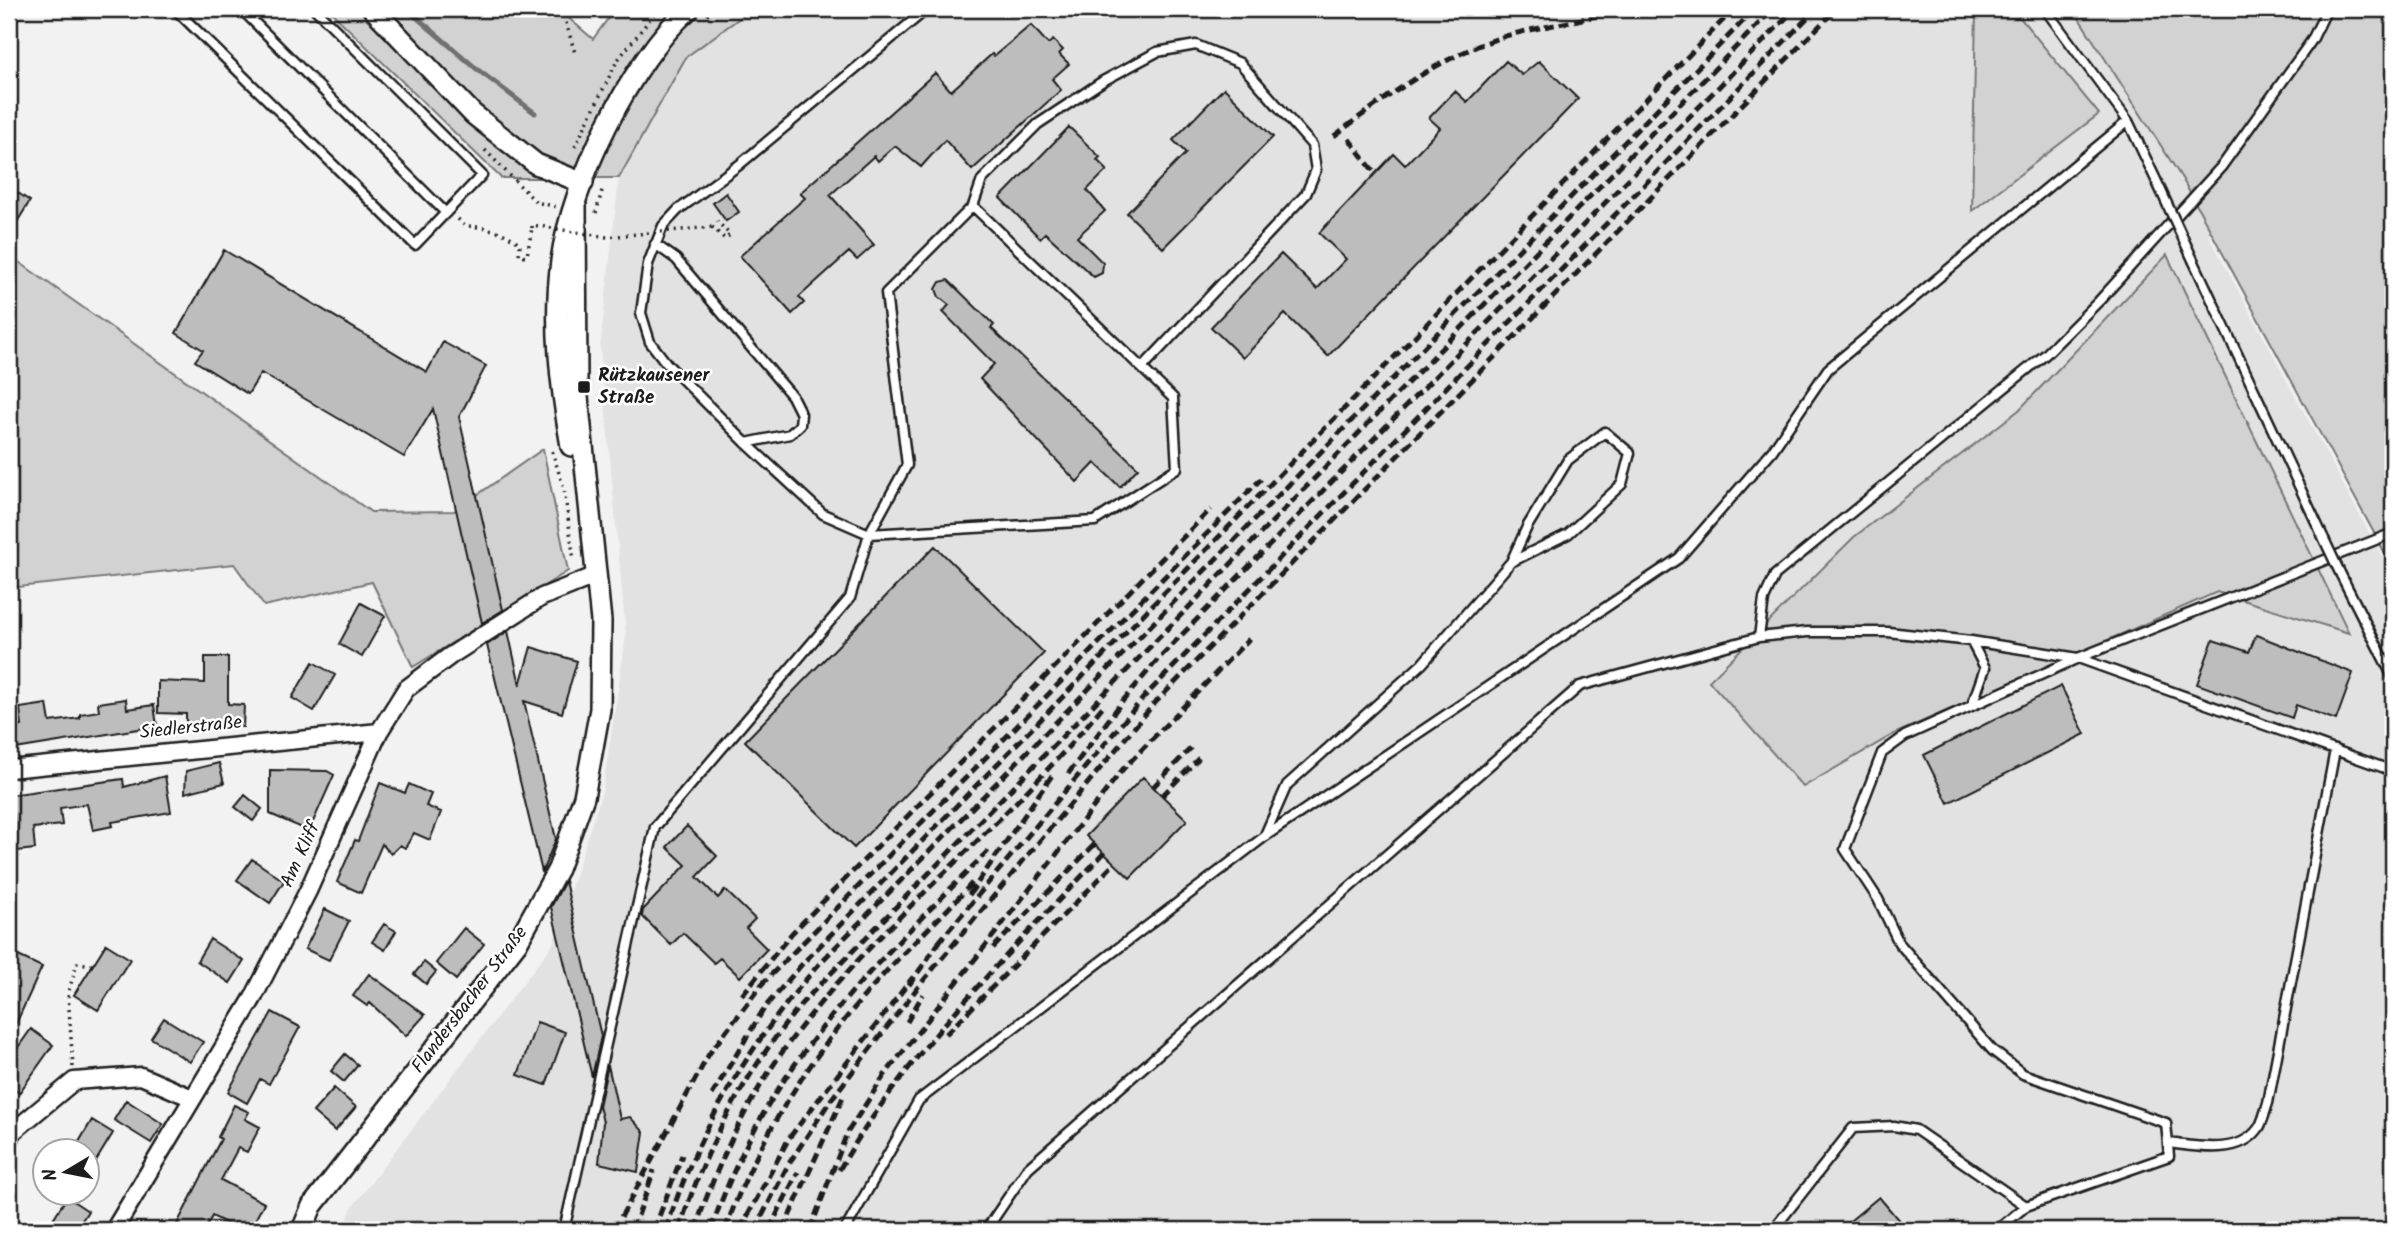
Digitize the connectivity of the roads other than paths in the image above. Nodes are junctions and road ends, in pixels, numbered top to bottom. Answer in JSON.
{"nodes":[{"id":1,"x":175,"y":9,"type":"edge"},
{"id":2,"x":241,"y":9,"type":"edge"},
{"id":3,"x":315,"y":9,"type":"edge"},
{"id":4,"x":373,"y":9,"type":"edge"},
{"id":5,"x":926,"y":9,"type":"edge"},
{"id":6,"x":2045,"y":9,"type":"edge"},
{"id":7,"x":2327,"y":9,"type":"edge"},
{"id":8,"x":697,"y":13,"type":"edge"},
{"id":9,"x":2128,"y":121,"type":"junction"},
{"id":10,"x":574,"y":179,"type":"junction"},
{"id":11,"x":973,"y":206,"type":"junction"},
{"id":12,"x":448,"y":211,"type":"junction"},
{"id":13,"x":655,"y":244,"type":"junction"},
{"id":14,"x":1142,"y":368,"type":"junction"},
{"id":15,"x":746,"y":443,"type":"junction"},
{"id":16,"x":2393,"y":533,"type":"edge"},
{"id":17,"x":869,"y":534,"type":"junction"},
{"id":18,"x":1511,"y":562,"type":"junction"},
{"id":19,"x":597,"y":575,"type":"junction"},
{"id":20,"x":1759,"y":637,"type":"junction"},
{"id":21,"x":1971,"y":641,"type":"junction"},
{"id":22,"x":2078,"y":657,"type":"junction"},
{"id":23,"x":2393,"y":677,"type":"edge"},
{"id":24,"x":1972,"y":705,"type":"junction"},
{"id":25,"x":379,"y":732,"type":"junction"},
{"id":26,"x":2336,"y":750,"type":"junction"},
{"id":27,"x":9,"y":769,"type":"edge"},
{"id":28,"x":2393,"y":771,"type":"edge"},
{"id":29,"x":1264,"y":837,"type":"junction"},
{"id":30,"x":192,"y":1098,"type":"junction"},
{"id":31,"x":14,"y":1131,"type":"edge"},
{"id":32,"x":2168,"y":1143,"type":"junction"},
{"id":33,"x":9,"y":1152,"type":"edge"},
{"id":34,"x":2026,"y":1206,"type":"junction"},
{"id":35,"x":116,"y":1230,"type":"edge"},
{"id":36,"x":302,"y":1230,"type":"edge"},
{"id":37,"x":564,"y":1230,"type":"edge"},
{"id":38,"x":845,"y":1230,"type":"edge"},
{"id":39,"x":986,"y":1230,"type":"edge"},
{"id":40,"x":1773,"y":1230,"type":"edge"},
{"id":41,"x":1997,"y":1230,"type":"edge"}],
"edges":[{"from":1,"to":12,"type":"lane"},
{"from":2,"to":12,"type":"lane"},
{"from":3,"to":12,"type":"lane"},
{"from":4,"to":10,"type":"street"},
{"from":5,"to":13,"type":"lane"},
{"from":6,"to":9,"type":"lane"},
{"from":7,"to":20,"type":"lane"},
{"from":8,"to":10,"type":"street","name":"Flandersbacher Straße"},
{"from":9,"to":23,"type":"lane","bridge":true},
{"from":9,"to":29,"type":"lane"},
{"from":10,"to":19,"type":"street","name":"Flandersbacher Straße"},
{"from":11,"to":14,"type":"lane"},
{"from":11,"to":14,"type":"lane"},
{"from":11,"to":17,"type":"lane"},
{"from":13,"to":15,"type":"lane"},
{"from":13,"to":15,"type":"lane"},
{"from":14,"to":17,"type":"lane"},
{"from":15,"to":17,"type":"lane"},
{"from":16,"to":22,"type":"lane"},
{"from":17,"to":37,"type":"lane"},
{"from":18,"to":18,"type":"lane"},
{"from":18,"to":29,"type":"lane"},
{"from":19,"to":25,"type":"street","name":"Am Kliff"},
{"from":19,"to":36,"type":"street","name":"Flandersbacher Straße"},
{"from":20,"to":21,"type":"lane"},
{"from":20,"to":39,"type":"lane"},
{"from":21,"to":22,"type":"lane"},
{"from":21,"to":24,"type":"lane"},
{"from":22,"to":24,"type":"lane"},
{"from":22,"to":26,"type":"lane"},
{"from":24,"to":32,"type":"lane"},
{"from":25,"to":27,"type":"street","name":"Siedlerstraße"},
{"from":25,"to":30,"type":"street","name":"Am Kliff"},
{"from":26,"to":28,"type":"lane"},
{"from":26,"to":32,"type":"lane"},
{"from":29,"to":38,"type":"lane"},
{"from":30,"to":31,"type":"street"},
{"from":30,"to":35,"type":"street","name":"Am Kliff"},
{"from":31,"to":33,"type":"lane"},
{"from":32,"to":34,"type":"lane"},
{"from":34,"to":40,"type":"lane"},
{"from":34,"to":41,"type":"lane"}]}
